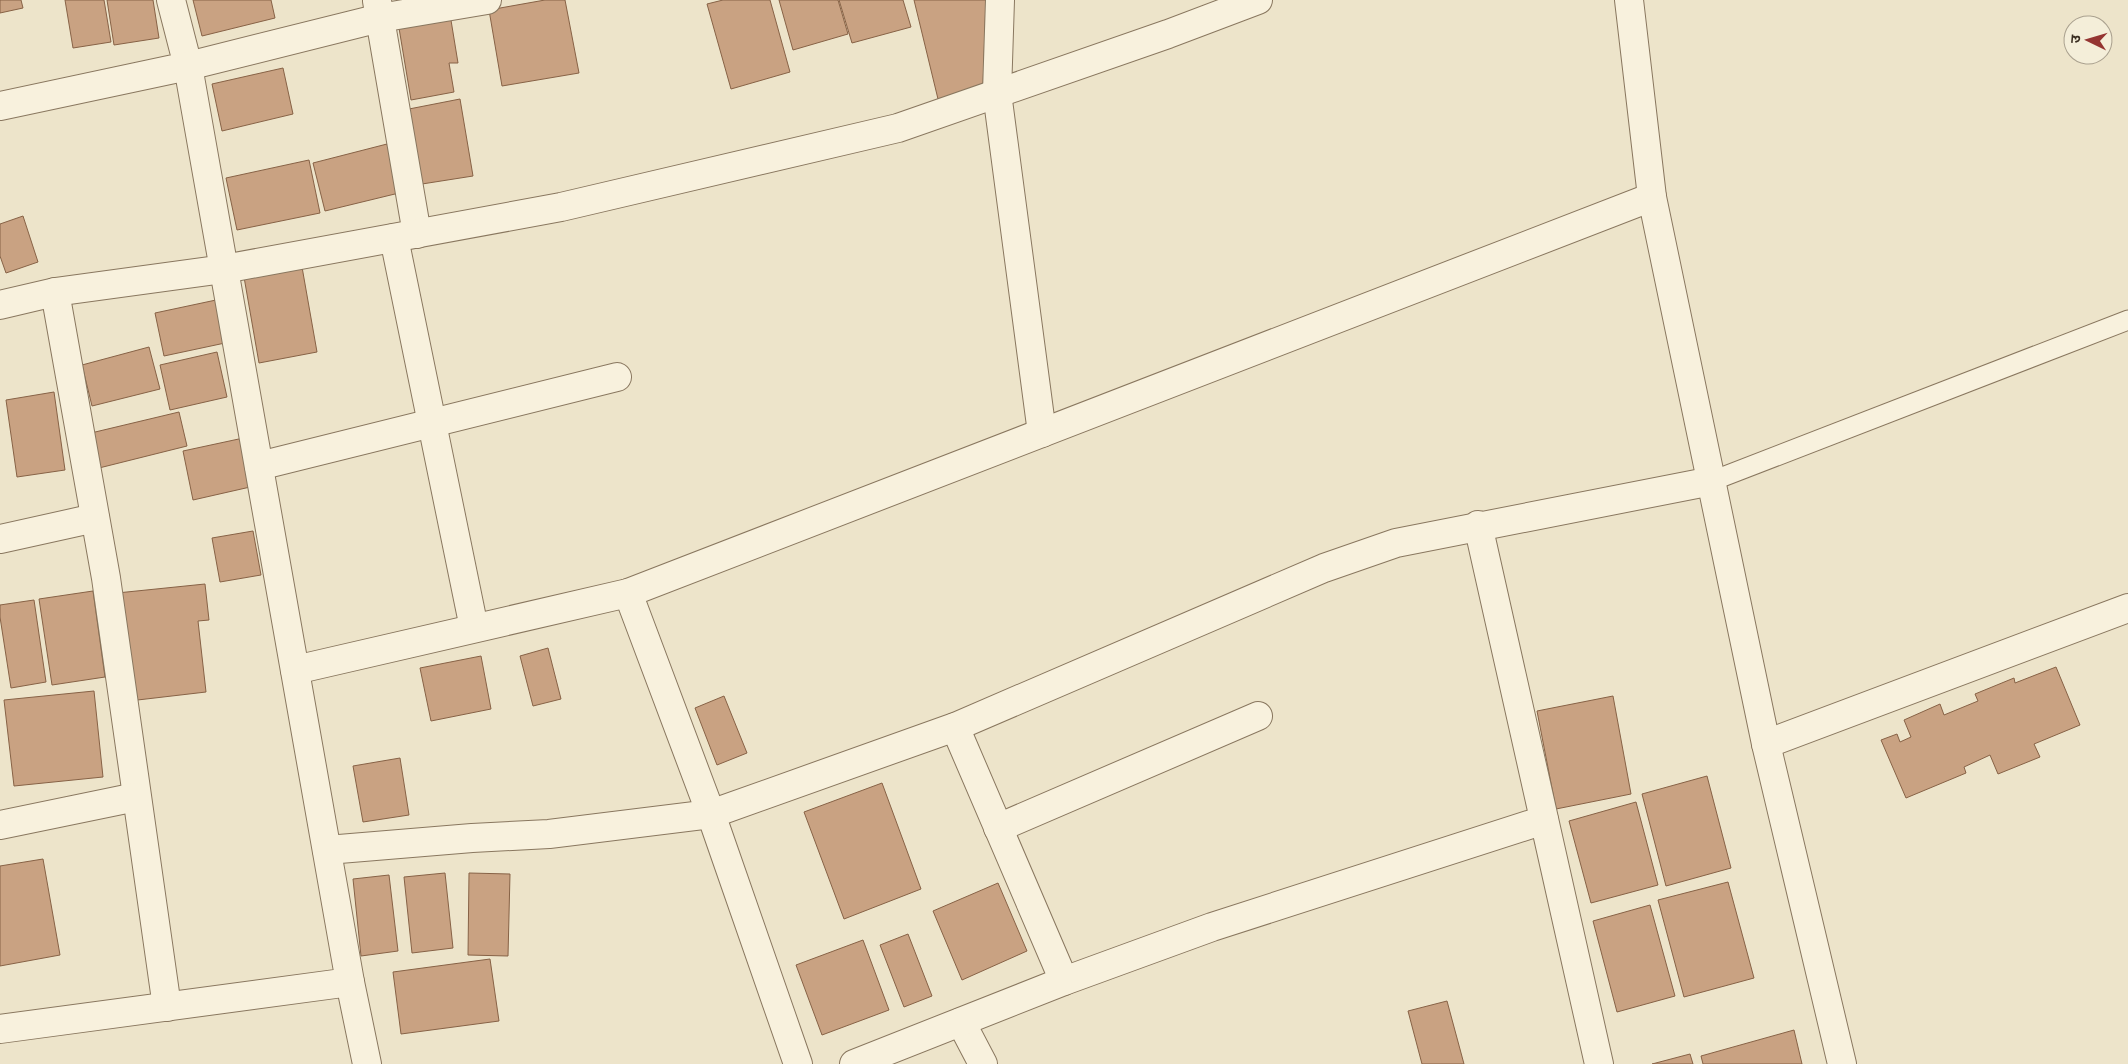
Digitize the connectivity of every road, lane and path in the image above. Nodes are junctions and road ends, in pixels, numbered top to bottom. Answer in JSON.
{"nodes":[{"id":1,"x":171,"y":0,"type":"edge"},
{"id":2,"x":487,"y":0,"type":"edge"},
{"id":3,"x":1000,"y":0,"type":"edge"},
{"id":4,"x":1258,"y":0,"type":"edge"},
{"id":5,"x":1628,"y":0,"type":"edge"},
{"id":6,"x":378,"y":9,"type":"edge"},
{"id":7,"x":188,"y":66,"type":"junction"},
{"id":8,"x":997,"y":93,"type":"junction"},
{"id":9,"x":0,"y":106,"type":"edge"},
{"id":10,"x":1652,"y":197,"type":"junction"},
{"id":11,"x":405,"y":236,"type":"junction"},
{"id":12,"x":224,"y":269,"type":"junction"},
{"id":13,"x":55,"y":292,"type":"junction"},
{"id":14,"x":0,"y":304,"type":"edge"},
{"id":15,"x":2128,"y":320,"type":"edge"},
{"id":16,"x":617,"y":377,"type":"dead end"},
{"id":17,"x":431,"y":423,"type":"junction"},
{"id":18,"x":1042,"y":433,"type":"junction"},
{"id":19,"x":259,"y":466,"type":"junction"},
{"id":20,"x":1712,"y":481,"type":"junction"},
{"id":21,"x":95,"y":518,"type":"junction"},
{"id":22,"x":1478,"y":525,"type":"junction"},
{"id":23,"x":0,"y":539,"type":"edge"},
{"id":24,"x":628,"y":593,"type":"junction"},
{"id":25,"x":2128,"y":608,"type":"edge"},
{"id":26,"x":474,"y":628,"type":"junction"},
{"id":27,"x":295,"y":670,"type":"junction"},
{"id":28,"x":1258,"y":716,"type":"dead end"},
{"id":29,"x":955,"y":727,"type":"junction"},
{"id":30,"x":1766,"y":744,"type":"junction"},
{"id":31,"x":136,"y":797,"type":"junction"},
{"id":32,"x":711,"y":814,"type":"junction"},
{"id":33,"x":1544,"y":820,"type":"junction"},
{"id":34,"x":0,"y":825,"type":"edge"},
{"id":35,"x":998,"y":828,"type":"junction"},
{"id":36,"x":327,"y":850,"type":"junction"},
{"id":37,"x":1064,"y":981,"type":"junction"},
{"id":38,"x":350,"y":982,"type":"junction"},
{"id":39,"x":167,"y":1007,"type":"junction"},
{"id":40,"x":961,"y":1022,"type":"junction"},
{"id":41,"x":0,"y":1029,"type":"edge"},
{"id":42,"x":367,"y":1064,"type":"edge"},
{"id":43,"x":798,"y":1064,"type":"edge"},
{"id":44,"x":854,"y":1064,"type":"edge"},
{"id":45,"x":983,"y":1064,"type":"edge"},
{"id":46,"x":1599,"y":1064,"type":"edge"},
{"id":47,"x":1842,"y":1064,"type":"edge"}],
"edges":[{"from":1,"to":7,"type":"street"},
{"from":2,"to":6,"type":"street"},
{"from":3,"to":8,"type":"street"},
{"from":4,"to":8,"type":"street"},
{"from":5,"to":10,"type":"street"},
{"from":6,"to":7,"type":"street"},
{"from":6,"to":11,"type":"street"},
{"from":7,"to":9,"type":"street"},
{"from":7,"to":12,"type":"street"},
{"from":8,"to":11,"type":"street"},
{"from":8,"to":18,"type":"street"},
{"from":10,"to":18,"type":"street"},
{"from":10,"to":20,"type":"street"},
{"from":11,"to":12,"type":"street"},
{"from":11,"to":17,"type":"street"},
{"from":12,"to":13,"type":"street"},
{"from":12,"to":19,"type":"street"},
{"from":13,"to":14,"type":"street"},
{"from":13,"to":21,"type":"street"},
{"from":15,"to":20,"type":"lane"},
{"from":16,"to":17,"type":"street"},
{"from":17,"to":19,"type":"street"},
{"from":17,"to":26,"type":"street"},
{"from":18,"to":24,"type":"street"},
{"from":19,"to":27,"type":"street"},
{"from":20,"to":22,"type":"street"},
{"from":20,"to":30,"type":"street"},
{"from":21,"to":23,"type":"street"},
{"from":21,"to":31,"type":"street"},
{"from":22,"to":29,"type":"street"},
{"from":22,"to":33,"type":"street"},
{"from":24,"to":26,"type":"street"},
{"from":24,"to":32,"type":"street"},
{"from":25,"to":30,"type":"street"},
{"from":26,"to":27,"type":"street"},
{"from":27,"to":36,"type":"street"},
{"from":28,"to":35,"type":"street"},
{"from":29,"to":32,"type":"street"},
{"from":29,"to":35,"type":"street"},
{"from":30,"to":47,"type":"street"},
{"from":31,"to":34,"type":"street"},
{"from":31,"to":39,"type":"street"},
{"from":32,"to":36,"type":"street"},
{"from":32,"to":43,"type":"street"},
{"from":33,"to":37,"type":"street"},
{"from":33,"to":46,"type":"street"},
{"from":35,"to":37,"type":"street"},
{"from":36,"to":38,"type":"street"},
{"from":37,"to":40,"type":"street"},
{"from":38,"to":39,"type":"street"},
{"from":38,"to":42,"type":"street"},
{"from":39,"to":41,"type":"street"},
{"from":40,"to":44,"type":"street"},
{"from":40,"to":45,"type":"street"}]}
